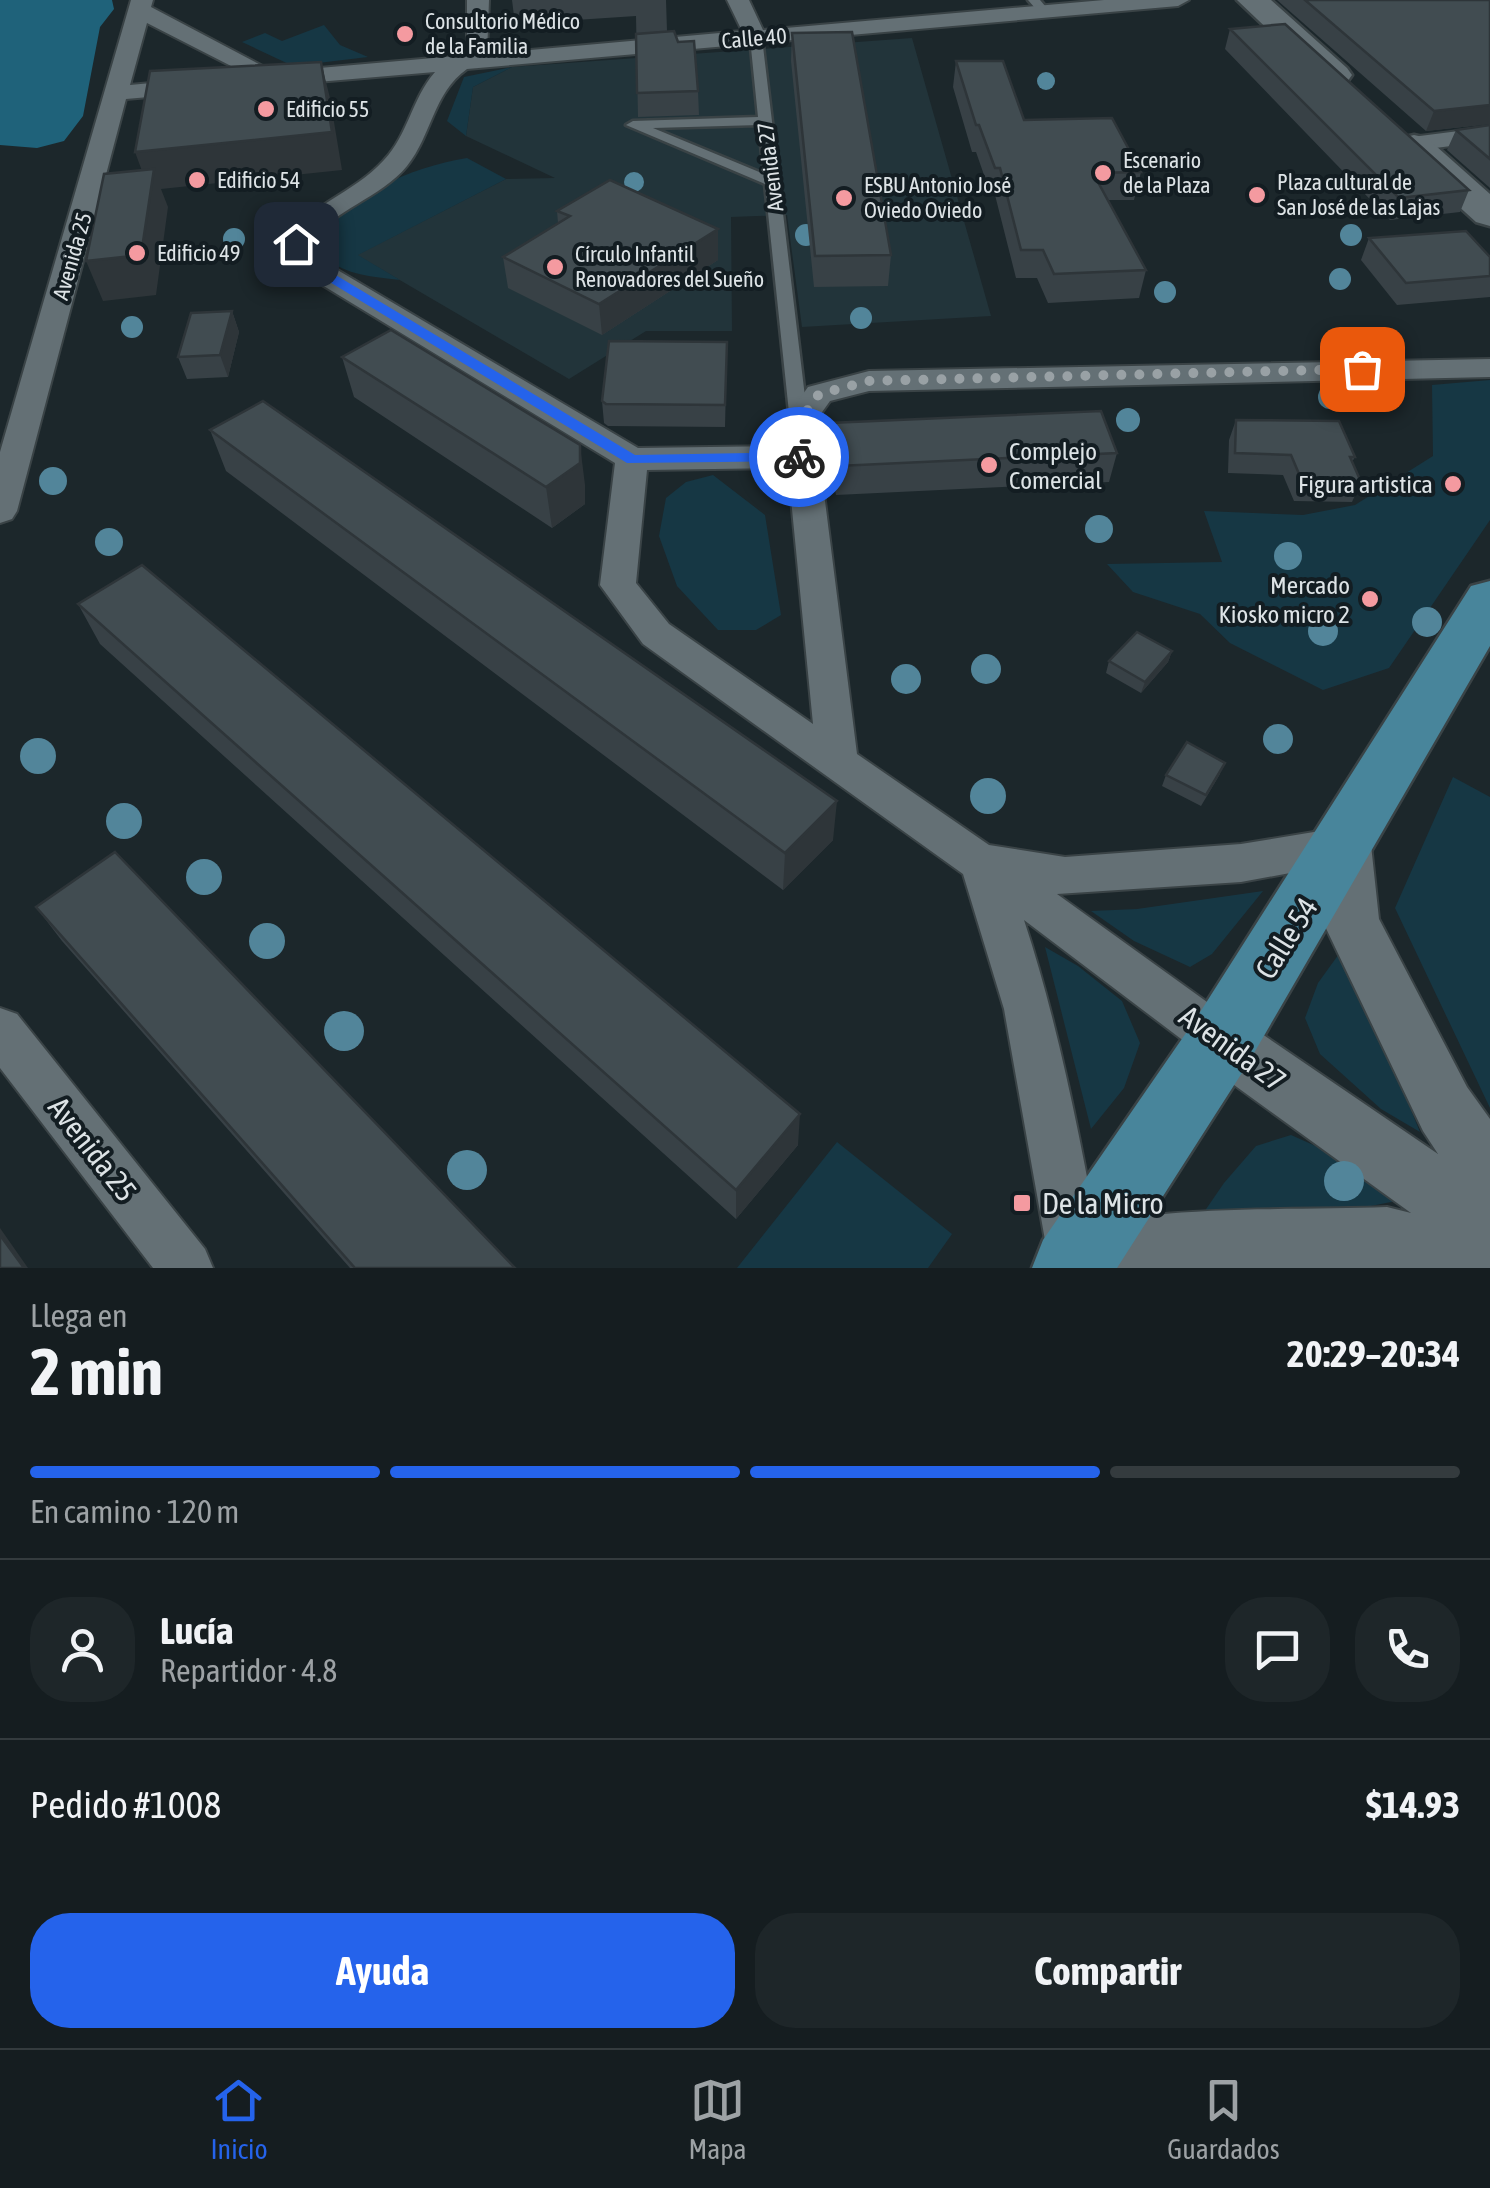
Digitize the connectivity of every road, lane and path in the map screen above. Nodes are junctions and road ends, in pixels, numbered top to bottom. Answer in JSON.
{"nodes":[{"id":1,"x":478,"y":0,"type":"edge"},
{"id":2,"x":738,"y":0,"type":"edge"},
{"id":3,"x":920,"y":0,"type":"edge"},
{"id":4,"x":1178,"y":0,"type":"edge"},
{"id":5,"x":1253,"y":0,"type":"edge"},
{"id":6,"x":141,"y":6,"type":"edge"},
{"id":7,"x":1039,"y":7,"type":"edge"},
{"id":8,"x":930,"y":23,"type":"junction"},
{"id":9,"x":756,"y":38,"type":"junction"},
{"id":10,"x":464,"y":63,"type":"junction"},
{"id":11,"x":270,"y":80,"type":"junction"},
{"id":12,"x":117,"y":92,"type":"junction"},
{"id":13,"x":1354,"y":92,"type":"edge"},
{"id":14,"x":1383,"y":118,"type":"edge"},
{"id":15,"x":765,"y":122,"type":"junction"},
{"id":16,"x":1490,"y":134,"type":"edge"},
{"id":17,"x":1412,"y":144,"type":"junction"},
{"id":18,"x":772,"y":182,"type":"junction"},
{"id":19,"x":1490,"y":214,"type":"edge"},
{"id":20,"x":1490,"y":368,"type":"edge"},
{"id":21,"x":801,"y":439,"type":"junction"},
{"id":22,"x":632,"y":459,"type":"junction"},
{"id":23,"x":0,"y":511,"type":"edge"},
{"id":24,"x":1490,"y":600,"type":"edge"},
{"id":25,"x":838,"y":764,"type":"junction"},
{"id":26,"x":1344,"y":845,"type":"junction"},
{"id":27,"x":980,"y":862,"type":"junction"},
{"id":28,"x":0,"y":1030,"type":"edge"},
{"id":29,"x":1222,"y":1041,"type":"junction"},
{"id":30,"x":1490,"y":1174,"type":"edge"},
{"id":31,"x":1490,"y":1228,"type":"edge"},
{"id":32,"x":1490,"y":1264,"type":"edge"},
{"id":33,"x":1073,"y":1265,"type":"edge"},
{"id":34,"x":186,"y":1268,"type":"edge"}],
"edges":[{"from":1,"to":10,"type":"street"},
{"from":2,"to":9,"type":"street","name":"Avenida 27"},
{"from":3,"to":8,"type":"street"},
{"from":4,"to":7,"type":"street","name":"Calle 40"},
{"from":5,"to":13,"type":"main road"},
{"from":6,"to":11,"type":"street"},
{"from":6,"to":12,"type":"street","name":"Avenida 25"},
{"from":7,"to":8,"type":"street","name":"Calle 40"},
{"from":8,"to":9,"type":"street","name":"Calle 40"},
{"from":9,"to":10,"type":"street","name":"Calle 40"},
{"from":9,"to":15,"type":"lane","name":"Avenida 27"},
{"from":10,"to":11,"type":"street","name":"Calle 40"},
{"from":10,"to":22,"type":"street"},
{"from":11,"to":12,"type":"street","name":"Calle 40"},
{"from":12,"to":23,"type":"street","name":"Avenida 25"},
{"from":14,"to":17,"type":"main road"},
{"from":15,"to":18,"type":"lane","name":"Avenida 27"},
{"from":15,"to":18,"type":"lane"},
{"from":16,"to":17,"type":"street"},
{"from":17,"to":19,"type":"main road"},
{"from":18,"to":21,"type":"lane","name":"Avenida 27"},
{"from":20,"to":21,"type":"street"},
{"from":21,"to":22,"type":"street"},
{"from":21,"to":25,"type":"street","name":"Avenida 27"},
{"from":22,"to":25,"type":"street","name":"Avenida 27"},
{"from":24,"to":26,"type":"main road","name":"Calle 54"},
{"from":25,"to":27,"type":"street","name":"Avenida 27"},
{"from":26,"to":27,"type":"street","name":"Avenida 27"},
{"from":26,"to":29,"type":"main road","name":"Calle 54"},
{"from":26,"to":30,"type":"street"},
{"from":27,"to":29,"type":"street","name":"Avenida 27"},
{"from":27,"to":33,"type":"street"},
{"from":28,"to":34,"type":"street","name":"Avenida 25"},
{"from":29,"to":31,"type":"street","name":"Avenida 27"},
{"from":29,"to":33,"type":"main road","name":"Calle 54"},
{"from":32,"to":33,"type":"street"}]}
